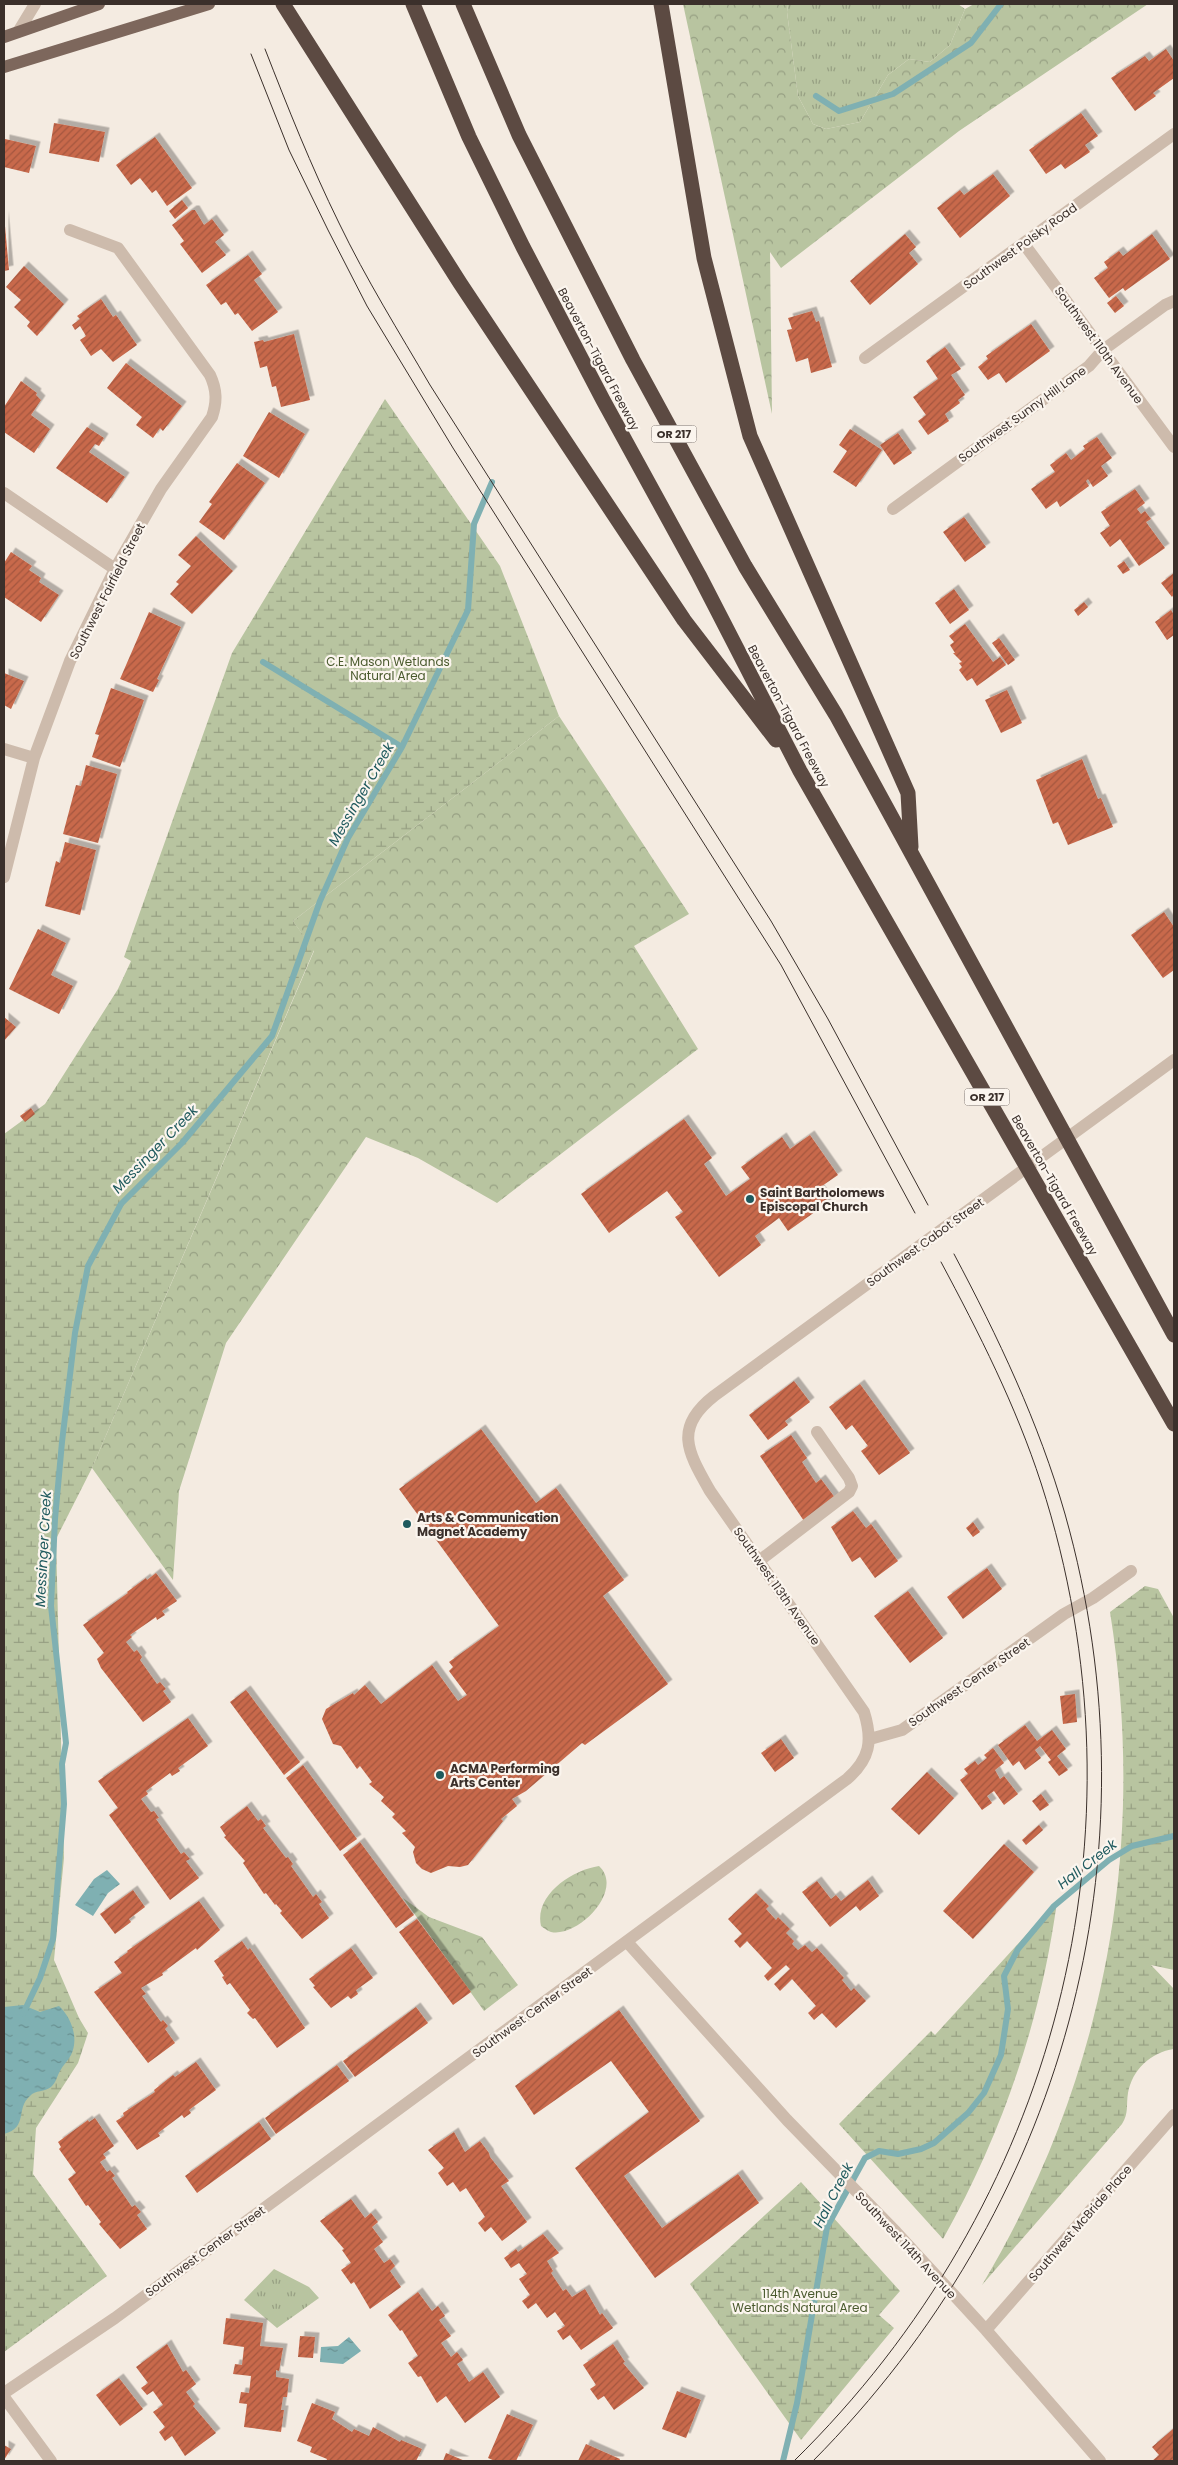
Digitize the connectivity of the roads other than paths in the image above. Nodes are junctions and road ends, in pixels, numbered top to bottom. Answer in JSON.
{"nodes":[{"id":1,"x":35,"y":4,"type":"edge"},
{"id":2,"x":99,"y":4,"type":"edge"},
{"id":3,"x":209,"y":4,"type":"edge"},
{"id":4,"x":283,"y":4,"type":"edge"},
{"id":5,"x":413,"y":4,"type":"edge"},
{"id":6,"x":462,"y":4,"type":"edge"},
{"id":7,"x":661,"y":4,"type":"edge"},
{"id":8,"x":18,"y":32,"type":"junction"},
{"id":9,"x":4,"y":37,"type":"edge"},
{"id":10,"x":4,"y":67,"type":"edge"},
{"id":11,"x":1174,"y":134,"type":"edge"},
{"id":12,"x":70,"y":230,"type":"dead end"},
{"id":13,"x":1024,"y":244,"type":"junction"},
{"id":14,"x":1174,"y":301,"type":"edge"},
{"id":15,"x":1103,"y":350,"type":"junction"},
{"id":16,"x":865,"y":358,"type":"dead end"},
{"id":17,"x":1174,"y":447,"type":"edge"},
{"id":18,"x":4,"y":492,"type":"edge"},
{"id":19,"x":893,"y":509,"type":"dead end"},
{"id":20,"x":115,"y":569,"type":"junction"},
{"id":21,"x":4,"y":749,"type":"edge"},
{"id":22,"x":34,"y":758,"type":"junction"},
{"id":23,"x":800,"y":771,"type":"junction"},
{"id":24,"x":911,"y":851,"type":"junction"},
{"id":25,"x":4,"y":877,"type":"edge"},
{"id":26,"x":1174,"y":1060,"type":"edge"},
{"id":27,"x":1174,"y":1334,"type":"edge"},
{"id":28,"x":1174,"y":1424,"type":"edge"},
{"id":29,"x":817,"y":1432,"type":"dead end"},
{"id":30,"x":688,"y":1433,"type":"joint"},
{"id":31,"x":759,"y":1561,"type":"junction"},
{"id":32,"x":1131,"y":1572,"type":"dead end"},
{"id":33,"x":870,"y":1739,"type":"junction"},
{"id":34,"x":628,"y":1943,"type":"junction"},
{"id":35,"x":1174,"y":2116,"type":"edge"},
{"id":36,"x":986,"y":2330,"type":"junction"},
{"id":37,"x":4,"y":2393,"type":"edge"},
{"id":38,"x":4,"y":2397,"type":"edge"},
{"id":39,"x":52,"y":2461,"type":"edge"},
{"id":40,"x":1100,"y":2461,"type":"edge"}],
"edges":[{"from":1,"to":8,"type":"street"},
{"from":2,"to":8,"type":"main road"},
{"from":3,"to":10,"type":"main road"},
{"from":4,"to":23,"type":"highway"},
{"from":5,"to":23,"type":"highway","name":"Beaverton-Tigard Freeway","number":"OR 217"},
{"from":6,"to":24,"type":"highway","number":"OR 217"},
{"from":7,"to":24,"type":"highway"},
{"from":8,"to":9,"type":"main road"},
{"from":11,"to":13,"type":"street","name":"Southwest Polsky Road"},
{"from":12,"to":20,"type":"street","name":"Southwest Fairfield Street"},
{"from":13,"to":15,"type":"street","name":"Southwest 110th Avenue"},
{"from":13,"to":16,"type":"street","name":"Southwest Polsky Road"},
{"from":14,"to":15,"type":"street","name":"Southwest Sunny Hill Lane"},
{"from":15,"to":17,"type":"street","name":"Southwest 110th Avenue"},
{"from":15,"to":19,"type":"street","name":"Southwest Sunny Hill Lane"},
{"from":18,"to":20,"type":"street"},
{"from":20,"to":22,"type":"street","name":"Southwest Fairfield Street"},
{"from":21,"to":22,"type":"street"},
{"from":22,"to":25,"type":"street","name":"Southwest Fairfield Street"},
{"from":23,"to":28,"type":"highway","name":"Beaverton-Tigard Freeway","number":"OR 217"},
{"from":24,"to":27,"type":"highway","number":"OR 217"},
{"from":26,"to":30,"type":"street","name":"Southwest Cabot Street"},
{"from":29,"to":31,"type":"street"},
{"from":30,"to":31,"type":"street","name":"Southwest 113th Avenue"},
{"from":31,"to":33,"type":"street","name":"Southwest 113th Avenue"},
{"from":32,"to":33,"type":"street","name":"Southwest Center Street"},
{"from":33,"to":34,"type":"street","name":"Southwest Center Street"},
{"from":34,"to":36,"type":"street","name":"Southwest 114th Avenue"},
{"from":34,"to":37,"type":"street","name":"Southwest Center Street"},
{"from":35,"to":36,"type":"street","name":"Southwest McBride Place"},
{"from":36,"to":40,"type":"street","name":"Southwest 114th Avenue"},
{"from":38,"to":39,"type":"street"}]}
